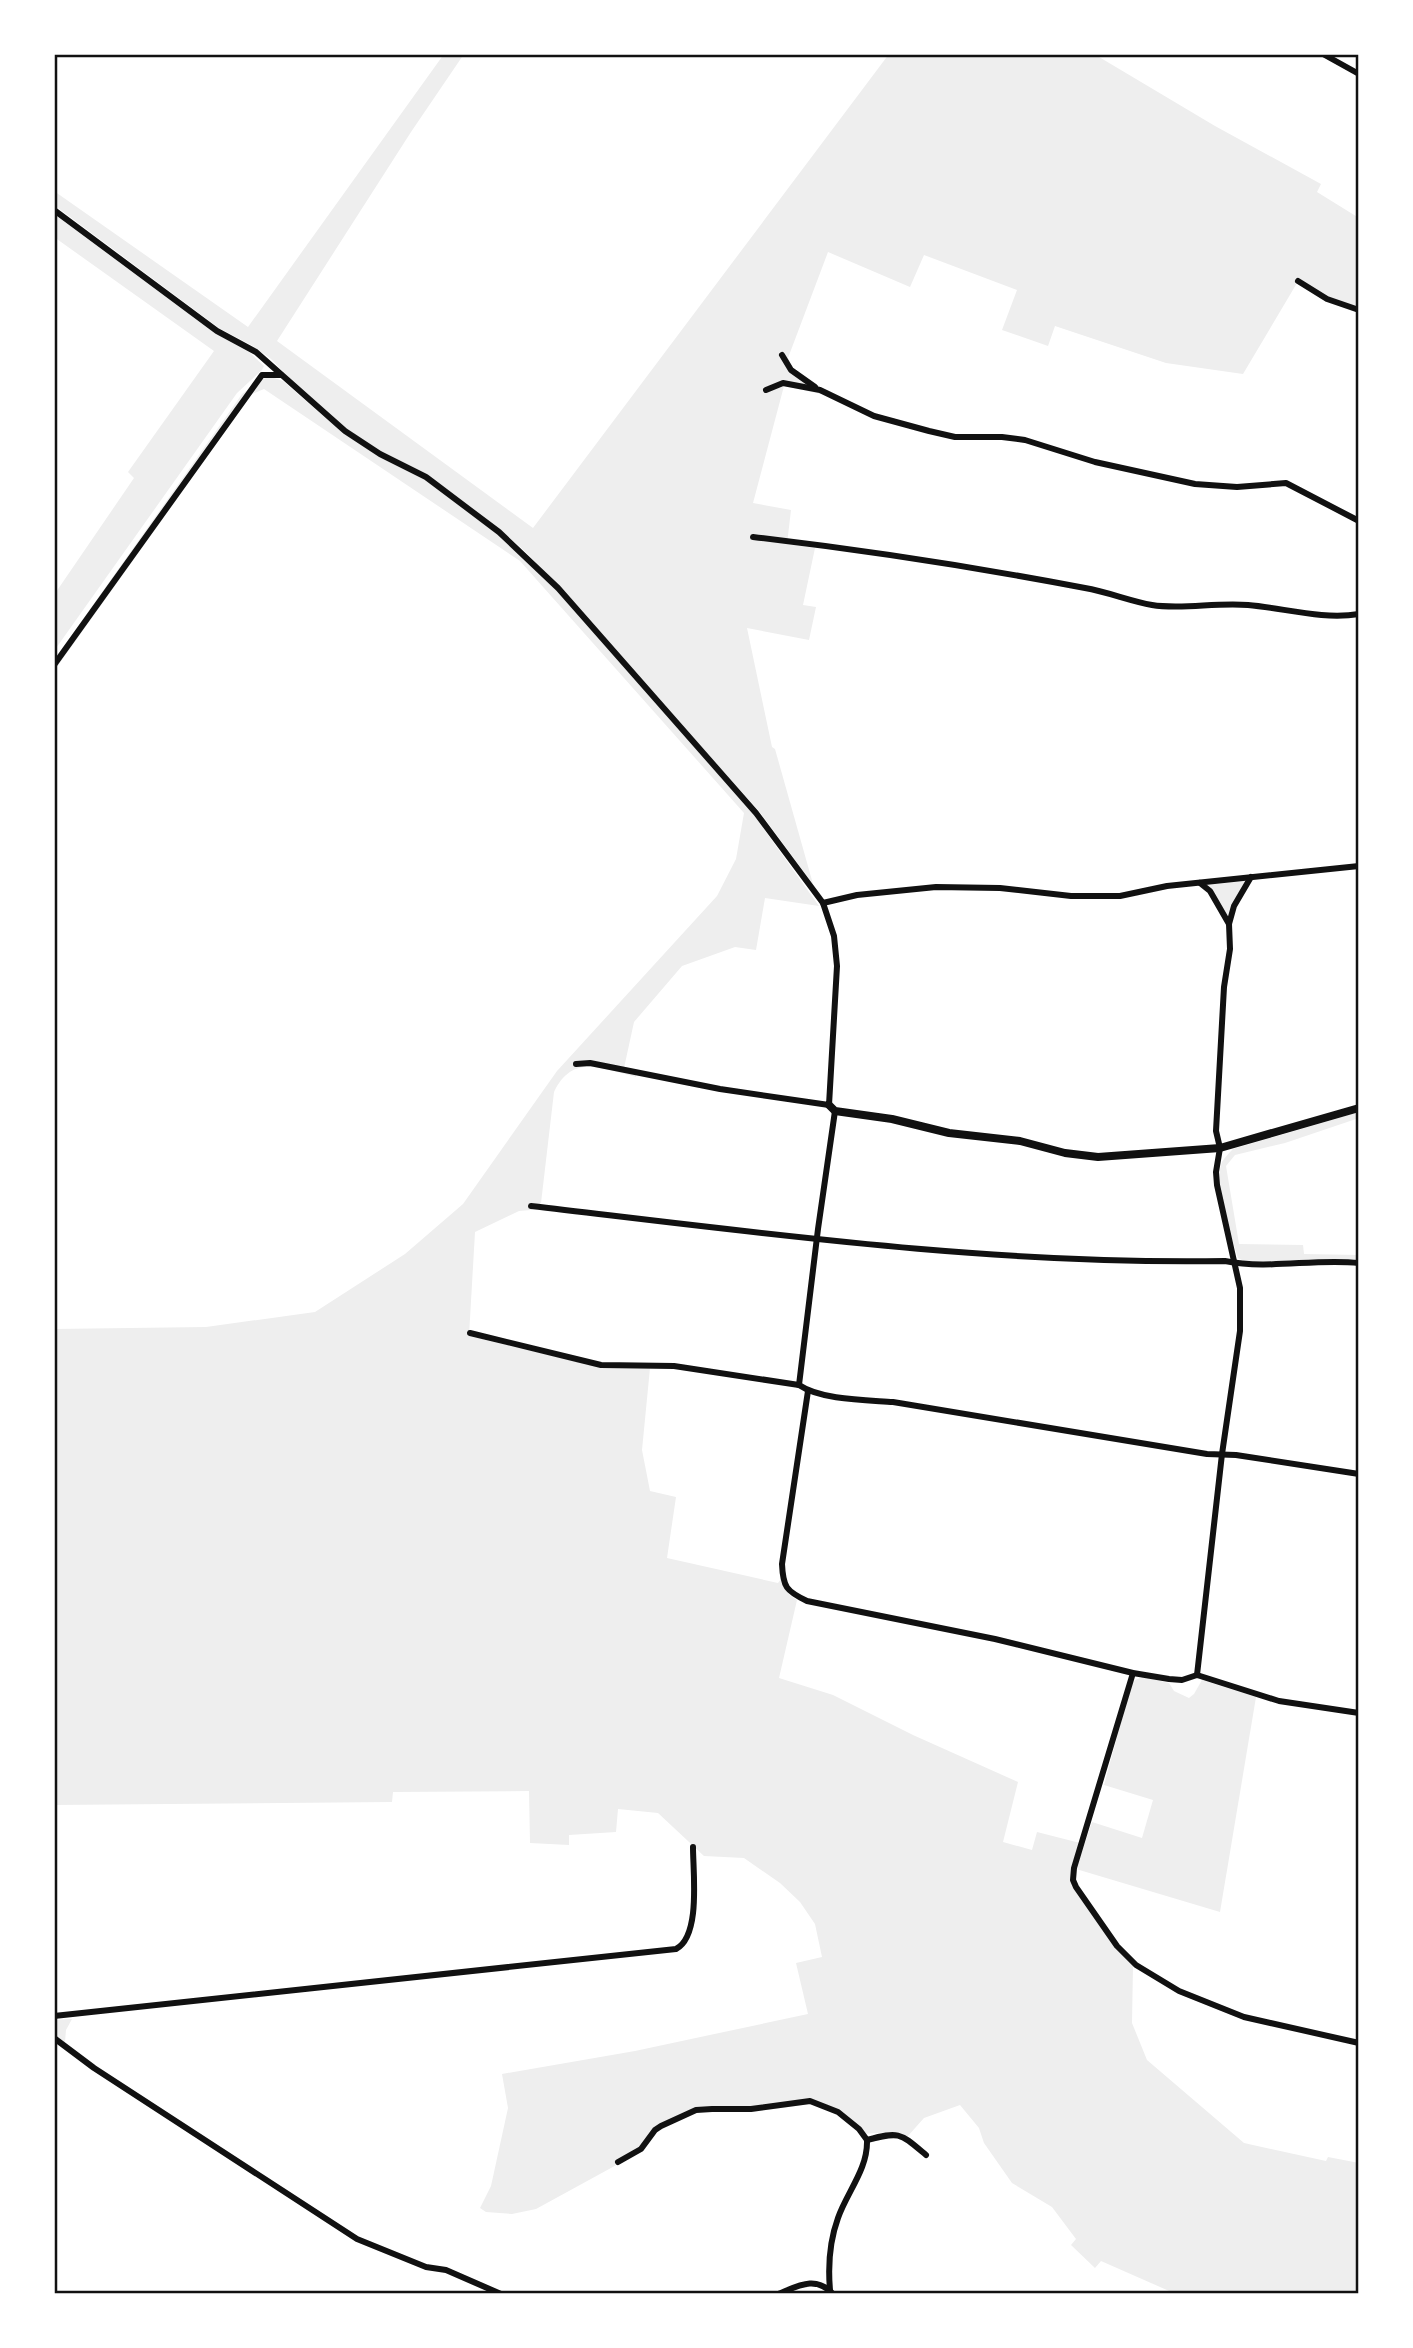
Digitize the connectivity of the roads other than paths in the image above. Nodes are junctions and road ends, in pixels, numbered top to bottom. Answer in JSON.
{"nodes":[{"id":1,"x":1323,"y":54,"type":"edge"},
{"id":2,"x":1359,"y":74,"type":"edge"},
{"id":3,"x":54,"y":210,"type":"edge"},
{"id":4,"x":1298,"y":281,"type":"dead end"},
{"id":5,"x":1359,"y":310,"type":"edge"},
{"id":6,"x":782,"y":355,"type":"dead end"},
{"id":7,"x":269,"y":363,"type":"junction"},
{"id":8,"x":262,"y":375,"type":"junction"},
{"id":9,"x":284,"y":376,"type":"junction"},
{"id":10,"x":766,"y":390,"type":"dead end"},
{"id":11,"x":820,"y":390,"type":"junction"},
{"id":12,"x":1359,"y":521,"type":"edge"},
{"id":13,"x":753,"y":537,"type":"dead end"},
{"id":14,"x":1359,"y":614,"type":"edge"},
{"id":15,"x":54,"y":665,"type":"edge"},
{"id":16,"x":1359,"y":866,"type":"edge"},
{"id":17,"x":1251,"y":877,"type":"junction"},
{"id":18,"x":1200,"y":883,"type":"junction"},
{"id":19,"x":823,"y":903,"type":"junction"},
{"id":20,"x":1229,"y":924,"type":"junction"},
{"id":21,"x":576,"y":1064,"type":"dead end"},
{"id":22,"x":832,"y":1108,"type":"junction"},
{"id":23,"x":1359,"y":1108,"type":"edge"},
{"id":24,"x":1220,"y":1148,"type":"junction"},
{"id":25,"x":531,"y":1206,"type":"dead end"},
{"id":26,"x":817,"y":1240,"type":"junction"},
{"id":27,"x":1234,"y":1263,"type":"junction"},
{"id":28,"x":1359,"y":1263,"type":"edge"},
{"id":29,"x":470,"y":1333,"type":"dead end"},
{"id":30,"x":799,"y":1385,"type":"junction"},
{"id":31,"x":808,"y":1391,"type":"junction"},
{"id":32,"x":1222,"y":1454,"type":"junction"},
{"id":33,"x":1359,"y":1474,"type":"edge"},
{"id":34,"x":1133,"y":1673,"type":"junction"},
{"id":35,"x":1197,"y":1675,"type":"junction"},
{"id":36,"x":1359,"y":1713,"type":"edge"},
{"id":37,"x":693,"y":1847,"type":"dead end"},
{"id":38,"x":54,"y":2016,"type":"edge"},
{"id":39,"x":54,"y":2038,"type":"edge"},
{"id":40,"x":1359,"y":2043,"type":"edge"},
{"id":41,"x":867,"y":2140,"type":"junction"},
{"id":42,"x":926,"y":2155,"type":"dead end"},
{"id":43,"x":618,"y":2162,"type":"dead end"},
{"id":44,"x":831,"y":2292,"type":"edge"},
{"id":45,"x":501,"y":2294,"type":"edge"},
{"id":46,"x":778,"y":2294,"type":"edge"}],
"edges":[{"from":1,"to":2,"type":"street"},
{"from":3,"to":7,"type":"street"},
{"from":4,"to":5,"type":"street"},
{"from":6,"to":11,"type":"street"},
{"from":7,"to":8,"type":"street"},
{"from":7,"to":9,"type":"street"},
{"from":8,"to":9,"type":"street"},
{"from":8,"to":15,"type":"street"},
{"from":9,"to":19,"type":"street"},
{"from":10,"to":11,"type":"street"},
{"from":11,"to":12,"type":"street"},
{"from":13,"to":14,"type":"street"},
{"from":16,"to":17,"type":"street"},
{"from":17,"to":18,"type":"street"},
{"from":17,"to":20,"type":"street"},
{"from":18,"to":19,"type":"street"},
{"from":18,"to":20,"type":"street"},
{"from":19,"to":22,"type":"street"},
{"from":20,"to":24,"type":"street"},
{"from":21,"to":22,"type":"street"},
{"from":22,"to":24,"type":"street"},
{"from":22,"to":26,"type":"street"},
{"from":23,"to":24,"type":"street"},
{"from":24,"to":27,"type":"street"},
{"from":25,"to":26,"type":"street"},
{"from":26,"to":27,"type":"street"},
{"from":26,"to":30,"type":"street"},
{"from":27,"to":28,"type":"street"},
{"from":27,"to":32,"type":"street"},
{"from":29,"to":30,"type":"street"},
{"from":30,"to":31,"type":"street"},
{"from":31,"to":32,"type":"street"},
{"from":31,"to":34,"type":"street"},
{"from":32,"to":33,"type":"street"},
{"from":32,"to":35,"type":"street"},
{"from":34,"to":35,"type":"street"},
{"from":34,"to":40,"type":"street"},
{"from":35,"to":36,"type":"street"},
{"from":37,"to":38,"type":"street"},
{"from":39,"to":45,"type":"street"},
{"from":41,"to":42,"type":"street"},
{"from":41,"to":43,"type":"street"},
{"from":41,"to":44,"type":"street"},
{"from":44,"to":46,"type":"street"}]}
